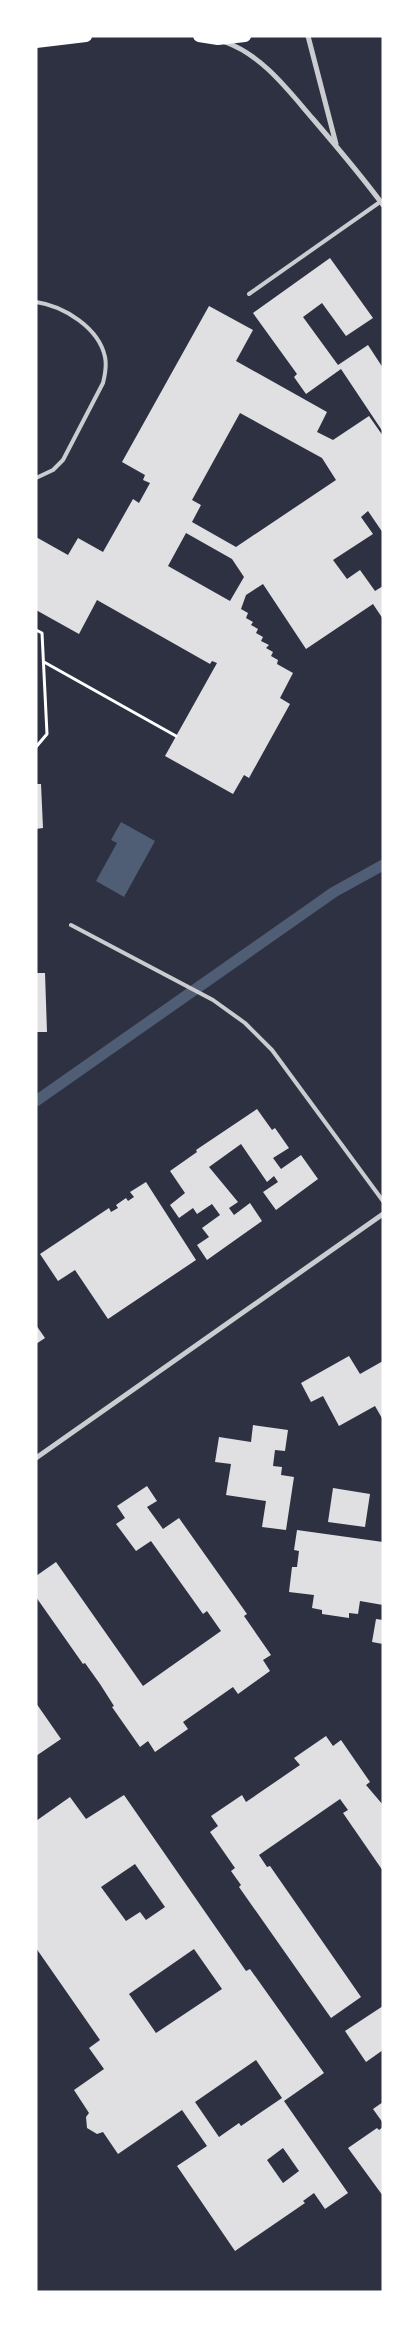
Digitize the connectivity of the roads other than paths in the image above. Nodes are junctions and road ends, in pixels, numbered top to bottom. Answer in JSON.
{"nodes":[{"id":1,"x":86,"y":36,"type":"edge"},
{"id":2,"x":199,"y":36,"type":"edge"},
{"id":3,"x":245,"y":36,"type":"edge"},
{"id":4,"x":308,"y":36,"type":"edge"},
{"id":5,"x":218,"y":39,"type":"junction"},
{"id":6,"x":36,"y":42,"type":"edge"},
{"id":7,"x":337,"y":147,"type":"junction"},
{"id":8,"x":382,"y":203,"type":"edge"},
{"id":9,"x":249,"y":294,"type":"dead end"},
{"id":10,"x":36,"y":302,"type":"edge"},
{"id":11,"x":36,"y":478,"type":"edge"},
{"id":12,"x":71,"y":925,"type":"dead end"},
{"id":13,"x":383,"y":1201,"type":"edge"},
{"id":14,"x":383,"y":1214,"type":"edge"},
{"id":15,"x":36,"y":1458,"type":"edge"}],
"edges":[{"from":1,"to":6,"type":"main road"},
{"from":2,"to":5,"type":"main road"},
{"from":3,"to":5,"type":"main road"},
{"from":4,"to":7,"type":"street"},
{"from":5,"to":7,"type":"street"},
{"from":7,"to":8,"type":"street"},
{"from":8,"to":9,"type":"lane"},
{"from":10,"to":11,"type":"lane"},
{"from":12,"to":13,"type":"lane"},
{"from":14,"to":15,"type":"street"}]}
